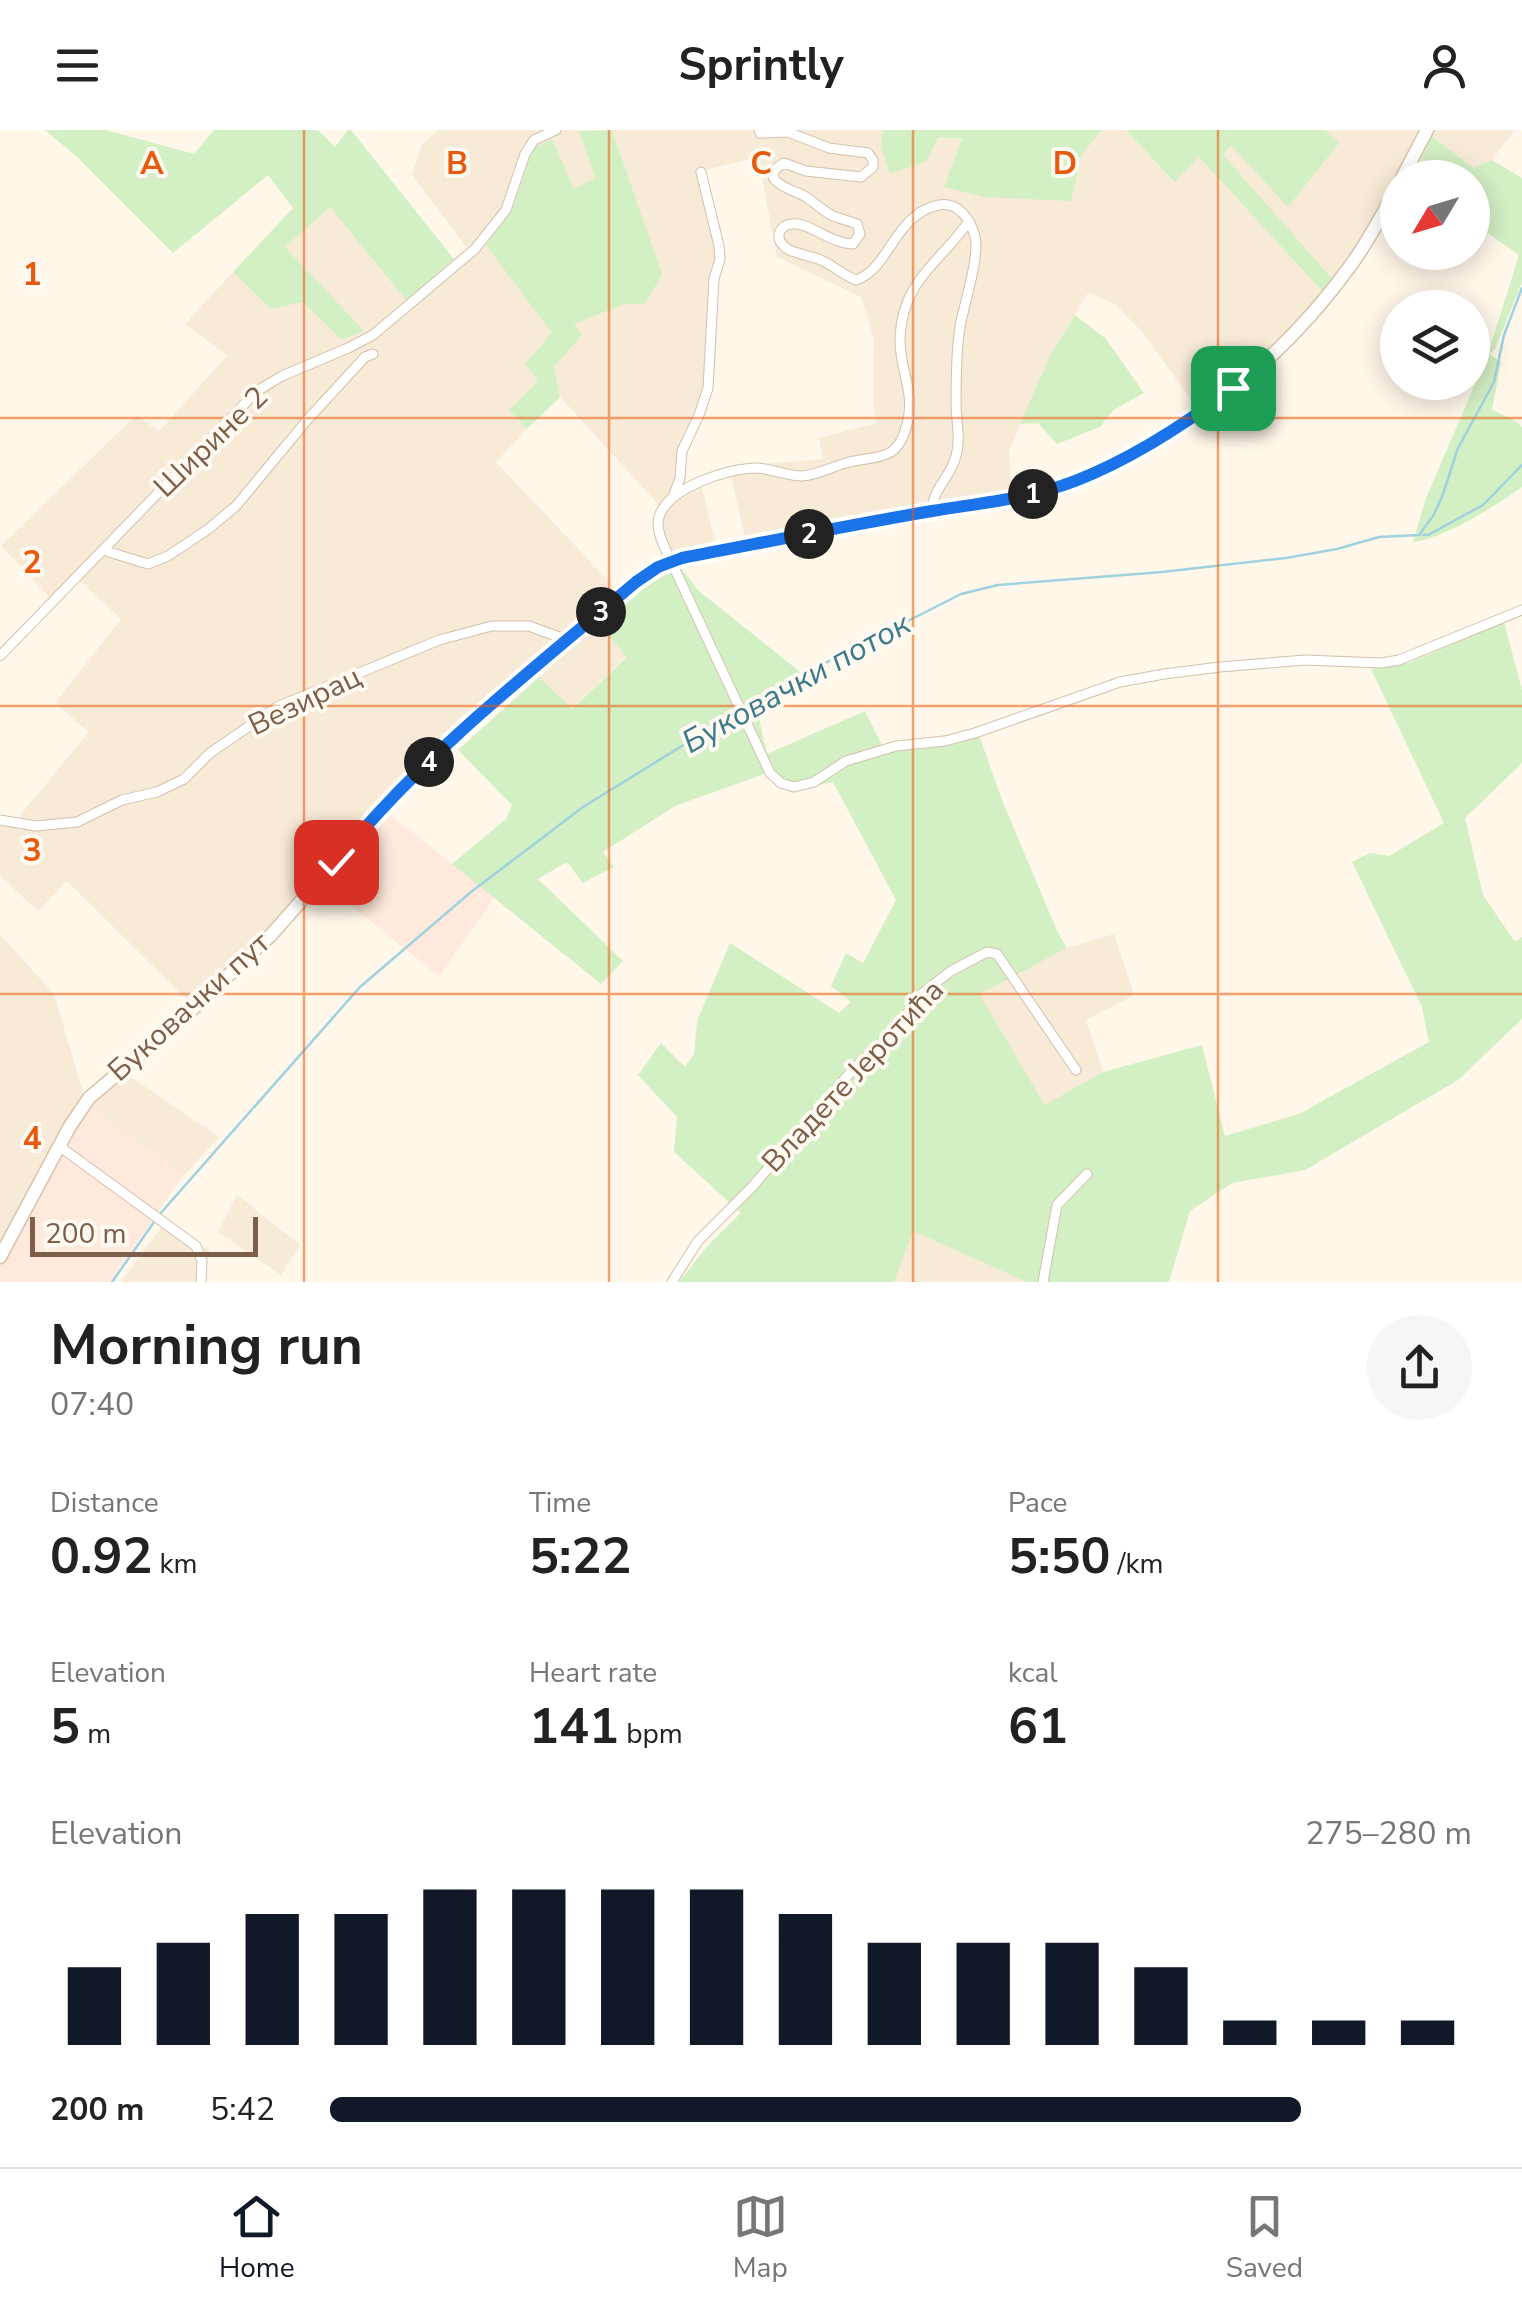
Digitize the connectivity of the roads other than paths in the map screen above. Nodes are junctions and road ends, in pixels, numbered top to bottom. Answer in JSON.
{"nodes":[{"id":1,"x":556,"y":130,"type":"edge"},
{"id":2,"x":758,"y":130,"type":"edge"},
{"id":3,"x":1427,"y":130,"type":"edge"},
{"id":4,"x":1411,"y":160,"type":"edge"},
{"id":5,"x":700,"y":172,"type":"dead end"},
{"id":6,"x":1380,"y":217,"type":"edge"},
{"id":7,"x":968,"y":221,"type":"junction"},
{"id":8,"x":373,"y":354,"type":"dead end"},
{"id":9,"x":673,"y":497,"type":"junction"},
{"id":10,"x":932,"y":511,"type":"junction"},
{"id":11,"x":105,"y":548,"type":"junction"},
{"id":12,"x":670,"y":561,"type":"junction"},
{"id":13,"x":1522,"y":610,"type":"edge"},
{"id":14,"x":567,"y":640,"type":"junction"},
{"id":15,"x":0,"y":656,"type":"edge"},
{"id":16,"x":0,"y":820,"type":"edge"},
{"id":17,"x":1076,"y":1070,"type":"dead end"},
{"id":18,"x":59,"y":1146,"type":"junction"},
{"id":19,"x":1088,"y":1174,"type":"dead end"},
{"id":20,"x":0,"y":1257,"type":"edge"},
{"id":21,"x":199,"y":1279,"type":"edge"},
{"id":22,"x":672,"y":1282,"type":"edge"},
{"id":23,"x":1043,"y":1282,"type":"edge"}],
"edges":[{"from":1,"to":11,"type":"street","name":"Ширине 2"},
{"from":2,"to":7,"type":"street"},
{"from":3,"to":4,"type":"street"},
{"from":5,"to":9,"type":"street"},
{"from":6,"to":10,"type":"street","name":"Буковачки пут"},
{"from":7,"to":9,"type":"street"},
{"from":7,"to":10,"type":"street"},
{"from":8,"to":11,"type":"street"},
{"from":9,"to":12,"type":"street"},
{"from":10,"to":12,"type":"street","name":"Буковачки пут"},
{"from":11,"to":15,"type":"street","name":"Ширине 2"},
{"from":12,"to":13,"type":"street"},
{"from":12,"to":14,"type":"street","name":"Буковачки пут"},
{"from":14,"to":16,"type":"street","name":"Везирац"},
{"from":14,"to":18,"type":"street","name":"Буковачки пут"},
{"from":17,"to":22,"type":"street","name":"Владете Јеротића"},
{"from":18,"to":20,"type":"street","name":"Буковачки пут"},
{"from":18,"to":21,"type":"street"},
{"from":19,"to":23,"type":"street"}]}
